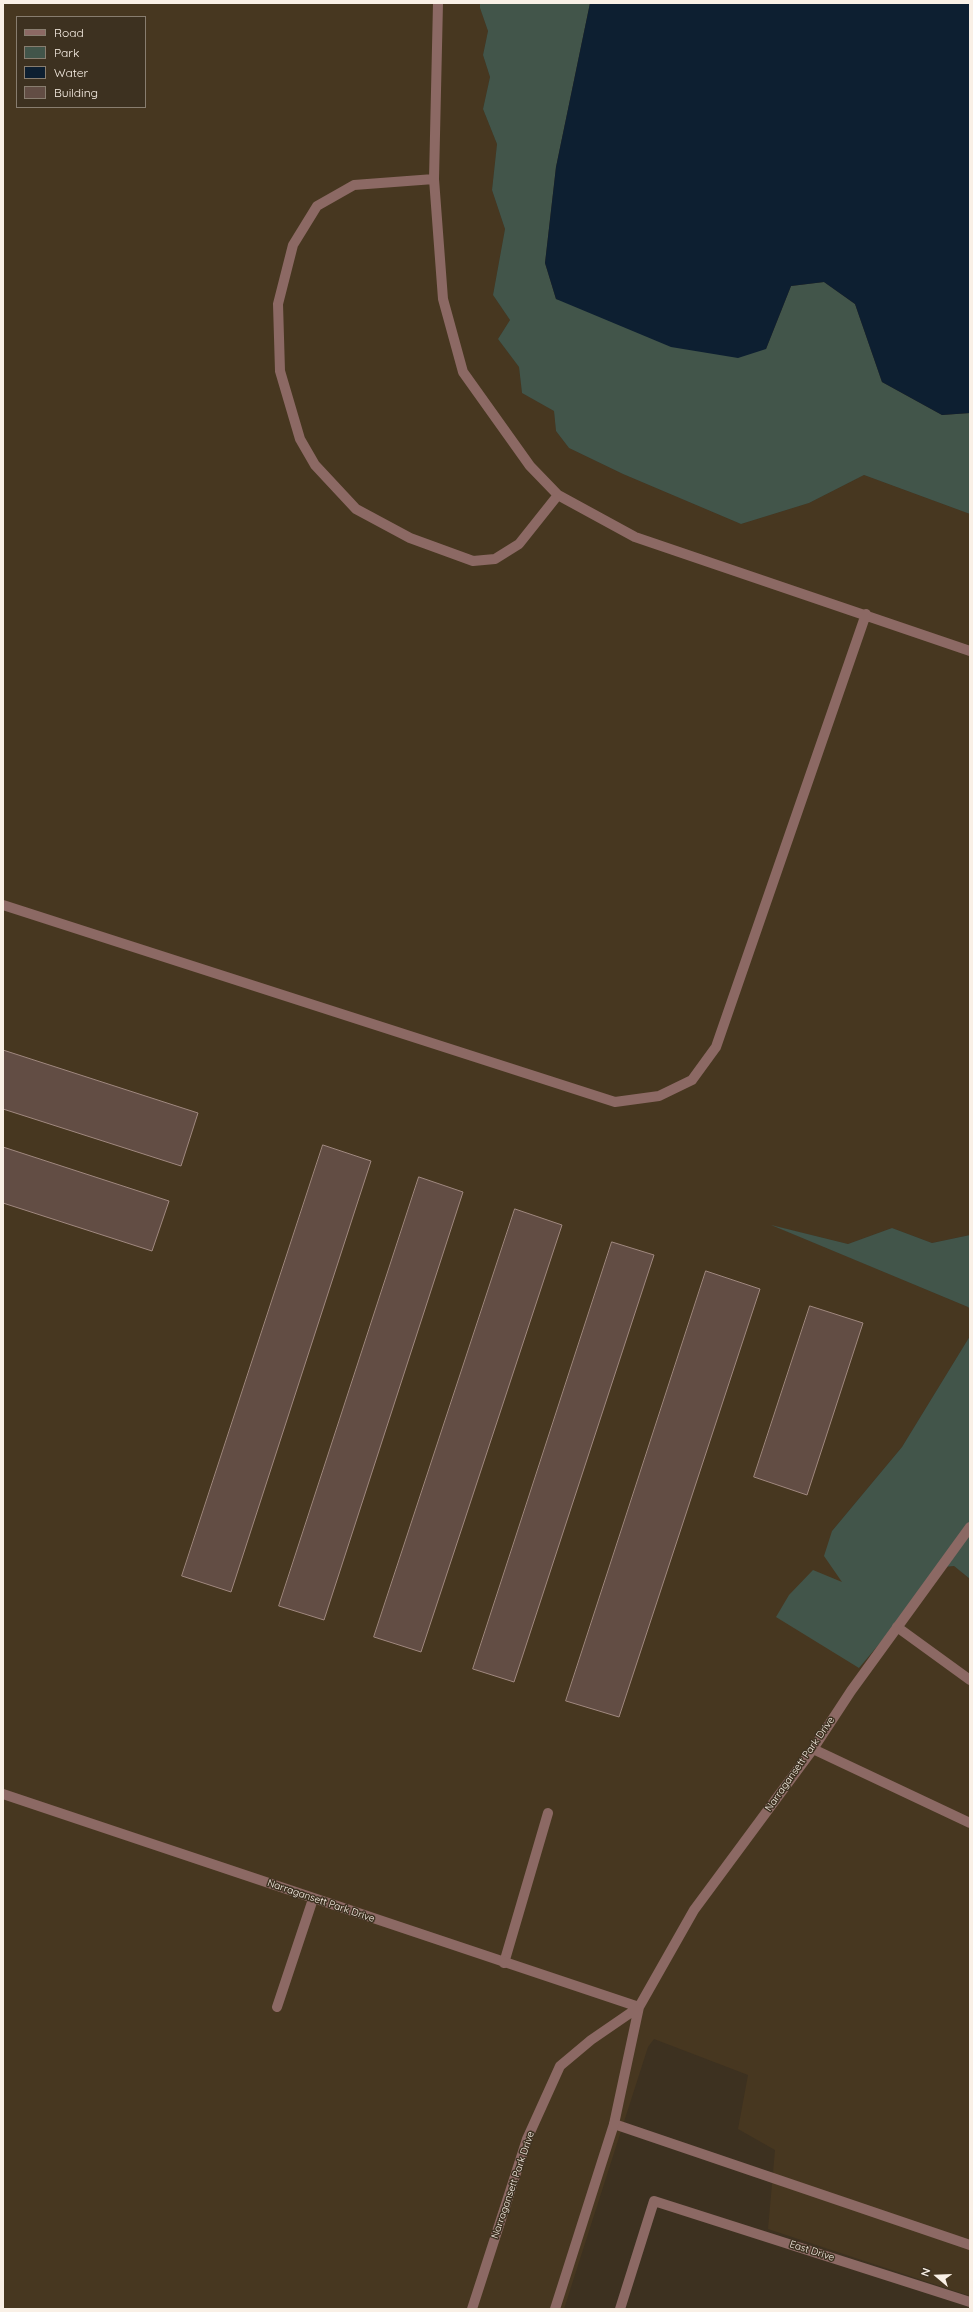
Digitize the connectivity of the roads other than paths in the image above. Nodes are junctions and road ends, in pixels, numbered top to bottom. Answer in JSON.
{"nodes":[{"id":1,"x":438,"y":3,"type":"edge"},
{"id":2,"x":434,"y":179,"type":"junction"},
{"id":3,"x":558,"y":495,"type":"junction"},
{"id":4,"x":866,"y":614,"type":"junction"},
{"id":5,"x":970,"y":651,"type":"edge"},
{"id":6,"x":3,"y":905,"type":"edge"},
{"id":7,"x":970,"y":1527,"type":"edge"},
{"id":8,"x":897,"y":1627,"type":"junction"},
{"id":9,"x":970,"y":1680,"type":"edge"},
{"id":10,"x":813,"y":1749,"type":"junction"},
{"id":11,"x":3,"y":1794,"type":"edge"},
{"id":12,"x":548,"y":1813,"type":"dead end"},
{"id":13,"x":970,"y":1823,"type":"edge"},
{"id":14,"x":313,"y":1899,"type":"junction"},
{"id":15,"x":504,"y":1963,"type":"junction"},
{"id":16,"x":277,"y":2007,"type":"dead end"},
{"id":17,"x":639,"y":2007,"type":"junction"},
{"id":18,"x":614,"y":2124,"type":"junction"},
{"id":19,"x":970,"y":2245,"type":"edge"},
{"id":20,"x":970,"y":2302,"type":"edge"},
{"id":21,"x":472,"y":2309,"type":"edge"},
{"id":22,"x":555,"y":2309,"type":"edge"},
{"id":23,"x":620,"y":2309,"type":"edge"}],
"edges":[{"from":1,"to":2,"type":"street"},
{"from":2,"to":3,"type":"street"},
{"from":2,"to":3,"type":"street"},
{"from":3,"to":4,"type":"street"},
{"from":4,"to":5,"type":"street"},
{"from":4,"to":6,"type":"street"},
{"from":7,"to":8,"type":"street","name":"Narragansett Park Drive"},
{"from":8,"to":9,"type":"street"},
{"from":8,"to":10,"type":"street","name":"Narragansett Park Drive"},
{"from":10,"to":13,"type":"street"},
{"from":10,"to":17,"type":"street","name":"Narragansett Park Drive"},
{"from":11,"to":14,"type":"street","name":"Narragansett Park Drive"},
{"from":12,"to":15,"type":"street"},
{"from":14,"to":15,"type":"street","name":"Narragansett Park Drive"},
{"from":14,"to":16,"type":"street"},
{"from":15,"to":17,"type":"street","name":"Narragansett Park Drive"},
{"from":17,"to":18,"type":"street","name":"Narragansett Park Drive"},
{"from":17,"to":21,"type":"street","name":"Narragansett Park Drive"},
{"from":18,"to":19,"type":"street"},
{"from":18,"to":22,"type":"street","name":"Narragansett Park Drive"},
{"from":20,"to":23,"type":"street","name":"East Drive"}]}
